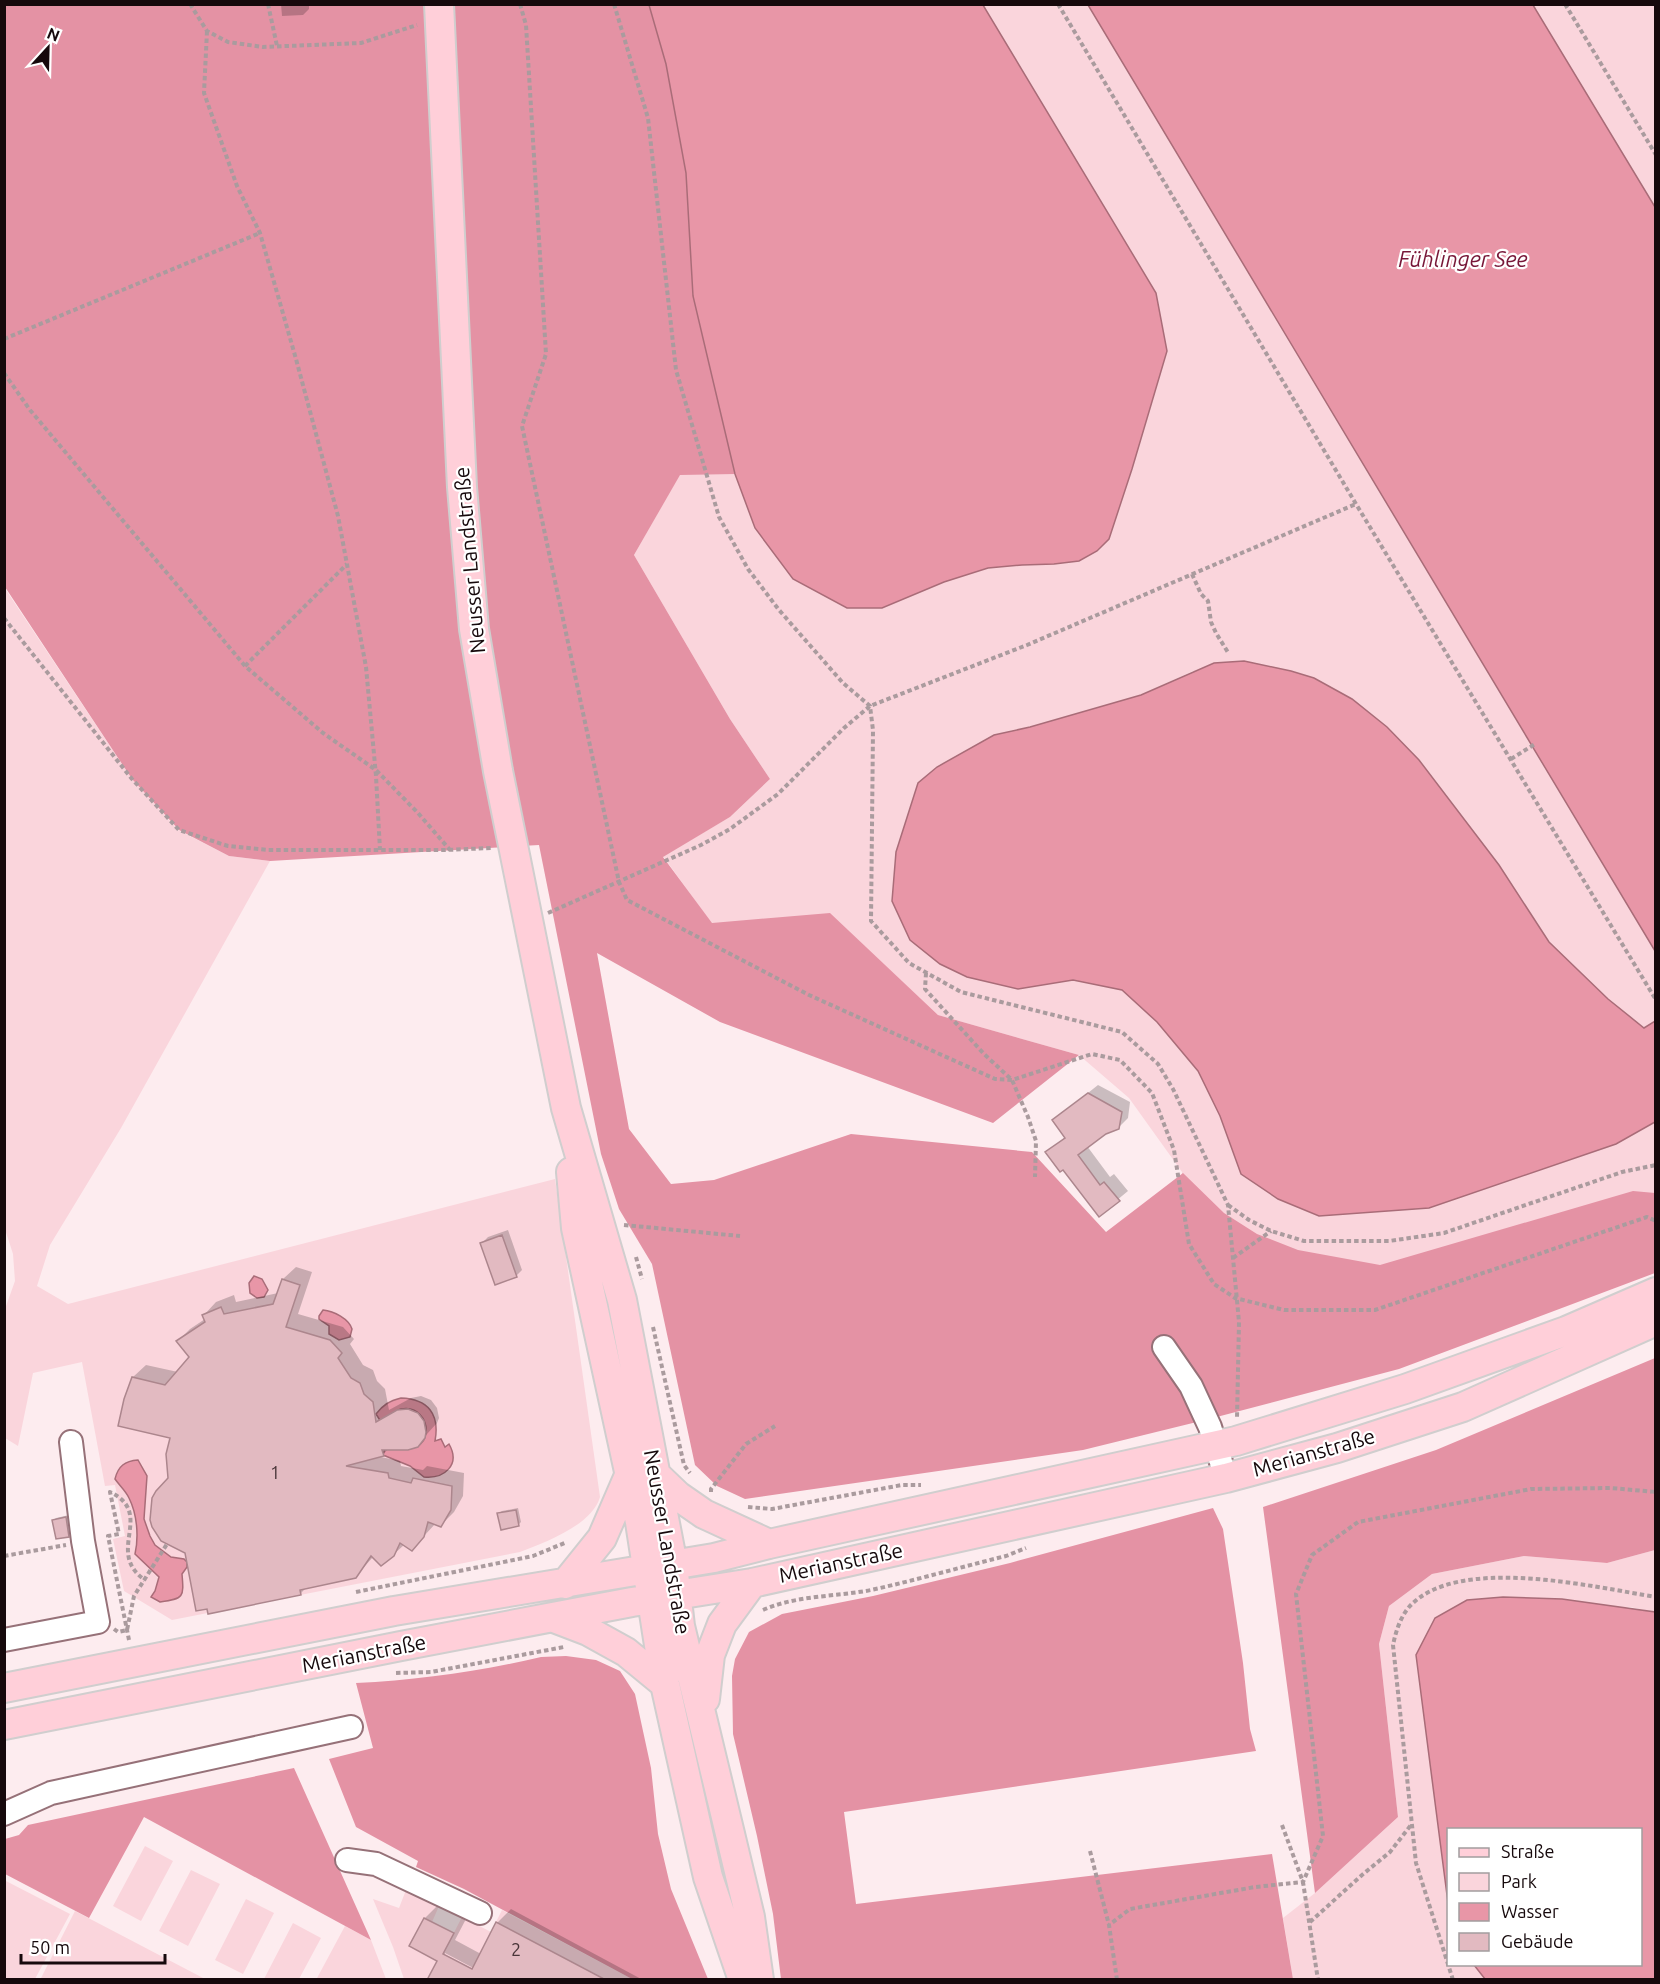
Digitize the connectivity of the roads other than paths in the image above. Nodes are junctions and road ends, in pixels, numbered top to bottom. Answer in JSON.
{"nodes":[{"id":1,"x":439,"y":8,"type":"edge"},
{"id":2,"x":1656,"y":1292,"type":"edge"},
{"id":3,"x":1656,"y":1321,"type":"edge"},
{"id":4,"x":1164,"y":1347,"type":"dead end"},
{"id":5,"x":71,"y":1442,"type":"dead end"},
{"id":6,"x":1215,"y":1445,"type":"junction"},
{"id":7,"x":643,"y":1473,"type":"junction"},
{"id":8,"x":1226,"y":1478,"type":"junction"},
{"id":9,"x":769,"y":1544,"type":"junction"},
{"id":10,"x":661,"y":1567,"type":"junction"},
{"id":11,"x":752,"y":1583,"type":"junction"},
{"id":12,"x":565,"y":1584,"type":"junction"},
{"id":13,"x":666,"y":1597,"type":"junction"},
{"id":14,"x":554,"y":1618,"type":"junction"},
{"id":15,"x":4,"y":1640,"type":"edge"},
{"id":16,"x":665,"y":1684,"type":"junction"},
{"id":17,"x":4,"y":1688,"type":"edge"},
{"id":18,"x":703,"y":1719,"type":"junction"},
{"id":19,"x":4,"y":1725,"type":"edge"},
{"id":20,"x":351,"y":1727,"type":"dead end"},
{"id":21,"x":4,"y":1814,"type":"edge"},
{"id":22,"x":347,"y":1860,"type":"dead end"},
{"id":23,"x":480,"y":1913,"type":"dead end"},
{"id":24,"x":743,"y":1980,"type":"edge"},
{"id":25,"x":759,"y":1980,"type":"edge"}],
"edges":[{"from":1,"to":7,"type":"main road","name":"Neusser Landstraße"},
{"from":2,"to":6,"type":"main road","name":"Merianstraße"},
{"from":3,"to":8,"type":"main road","name":"Merianstraße"},
{"from":4,"to":6,"type":"lane"},
{"from":5,"to":15,"type":"lane"},
{"from":6,"to":8,"type":"lane"},
{"from":6,"to":9,"type":"main road","name":"Merianstraße"},
{"from":7,"to":9,"type":"main road"},
{"from":7,"to":10,"type":"main road","name":"Neusser Landstraße"},
{"from":7,"to":12,"type":"main road"},
{"from":8,"to":11,"type":"main road","name":"Merianstraße"},
{"from":9,"to":10,"type":"main road","name":"Merianstraße"},
{"from":10,"to":12,"type":"main road","name":"Merianstraße"},
{"from":10,"to":13,"type":"main road","name":"Neusser Landstraße"},
{"from":11,"to":13,"type":"main road","name":"Merianstraße"},
{"from":11,"to":18,"type":"main road"},
{"from":12,"to":17,"type":"main road","name":"Merianstraße"},
{"from":13,"to":14,"type":"main road","name":"Merianstraße"},
{"from":13,"to":16,"type":"main road","name":"Neusser Landstraße"},
{"from":13,"to":18,"type":"main road","name":"Neusser Landstraße"},
{"from":14,"to":16,"type":"main road"},
{"from":14,"to":19,"type":"main road","name":"Merianstraße"},
{"from":16,"to":24,"type":"main road","name":"Neusser Landstraße"},
{"from":18,"to":25,"type":"main road","name":"Neusser Landstraße"},
{"from":20,"to":21,"type":"lane"},
{"from":22,"to":23,"type":"lane"}]}
